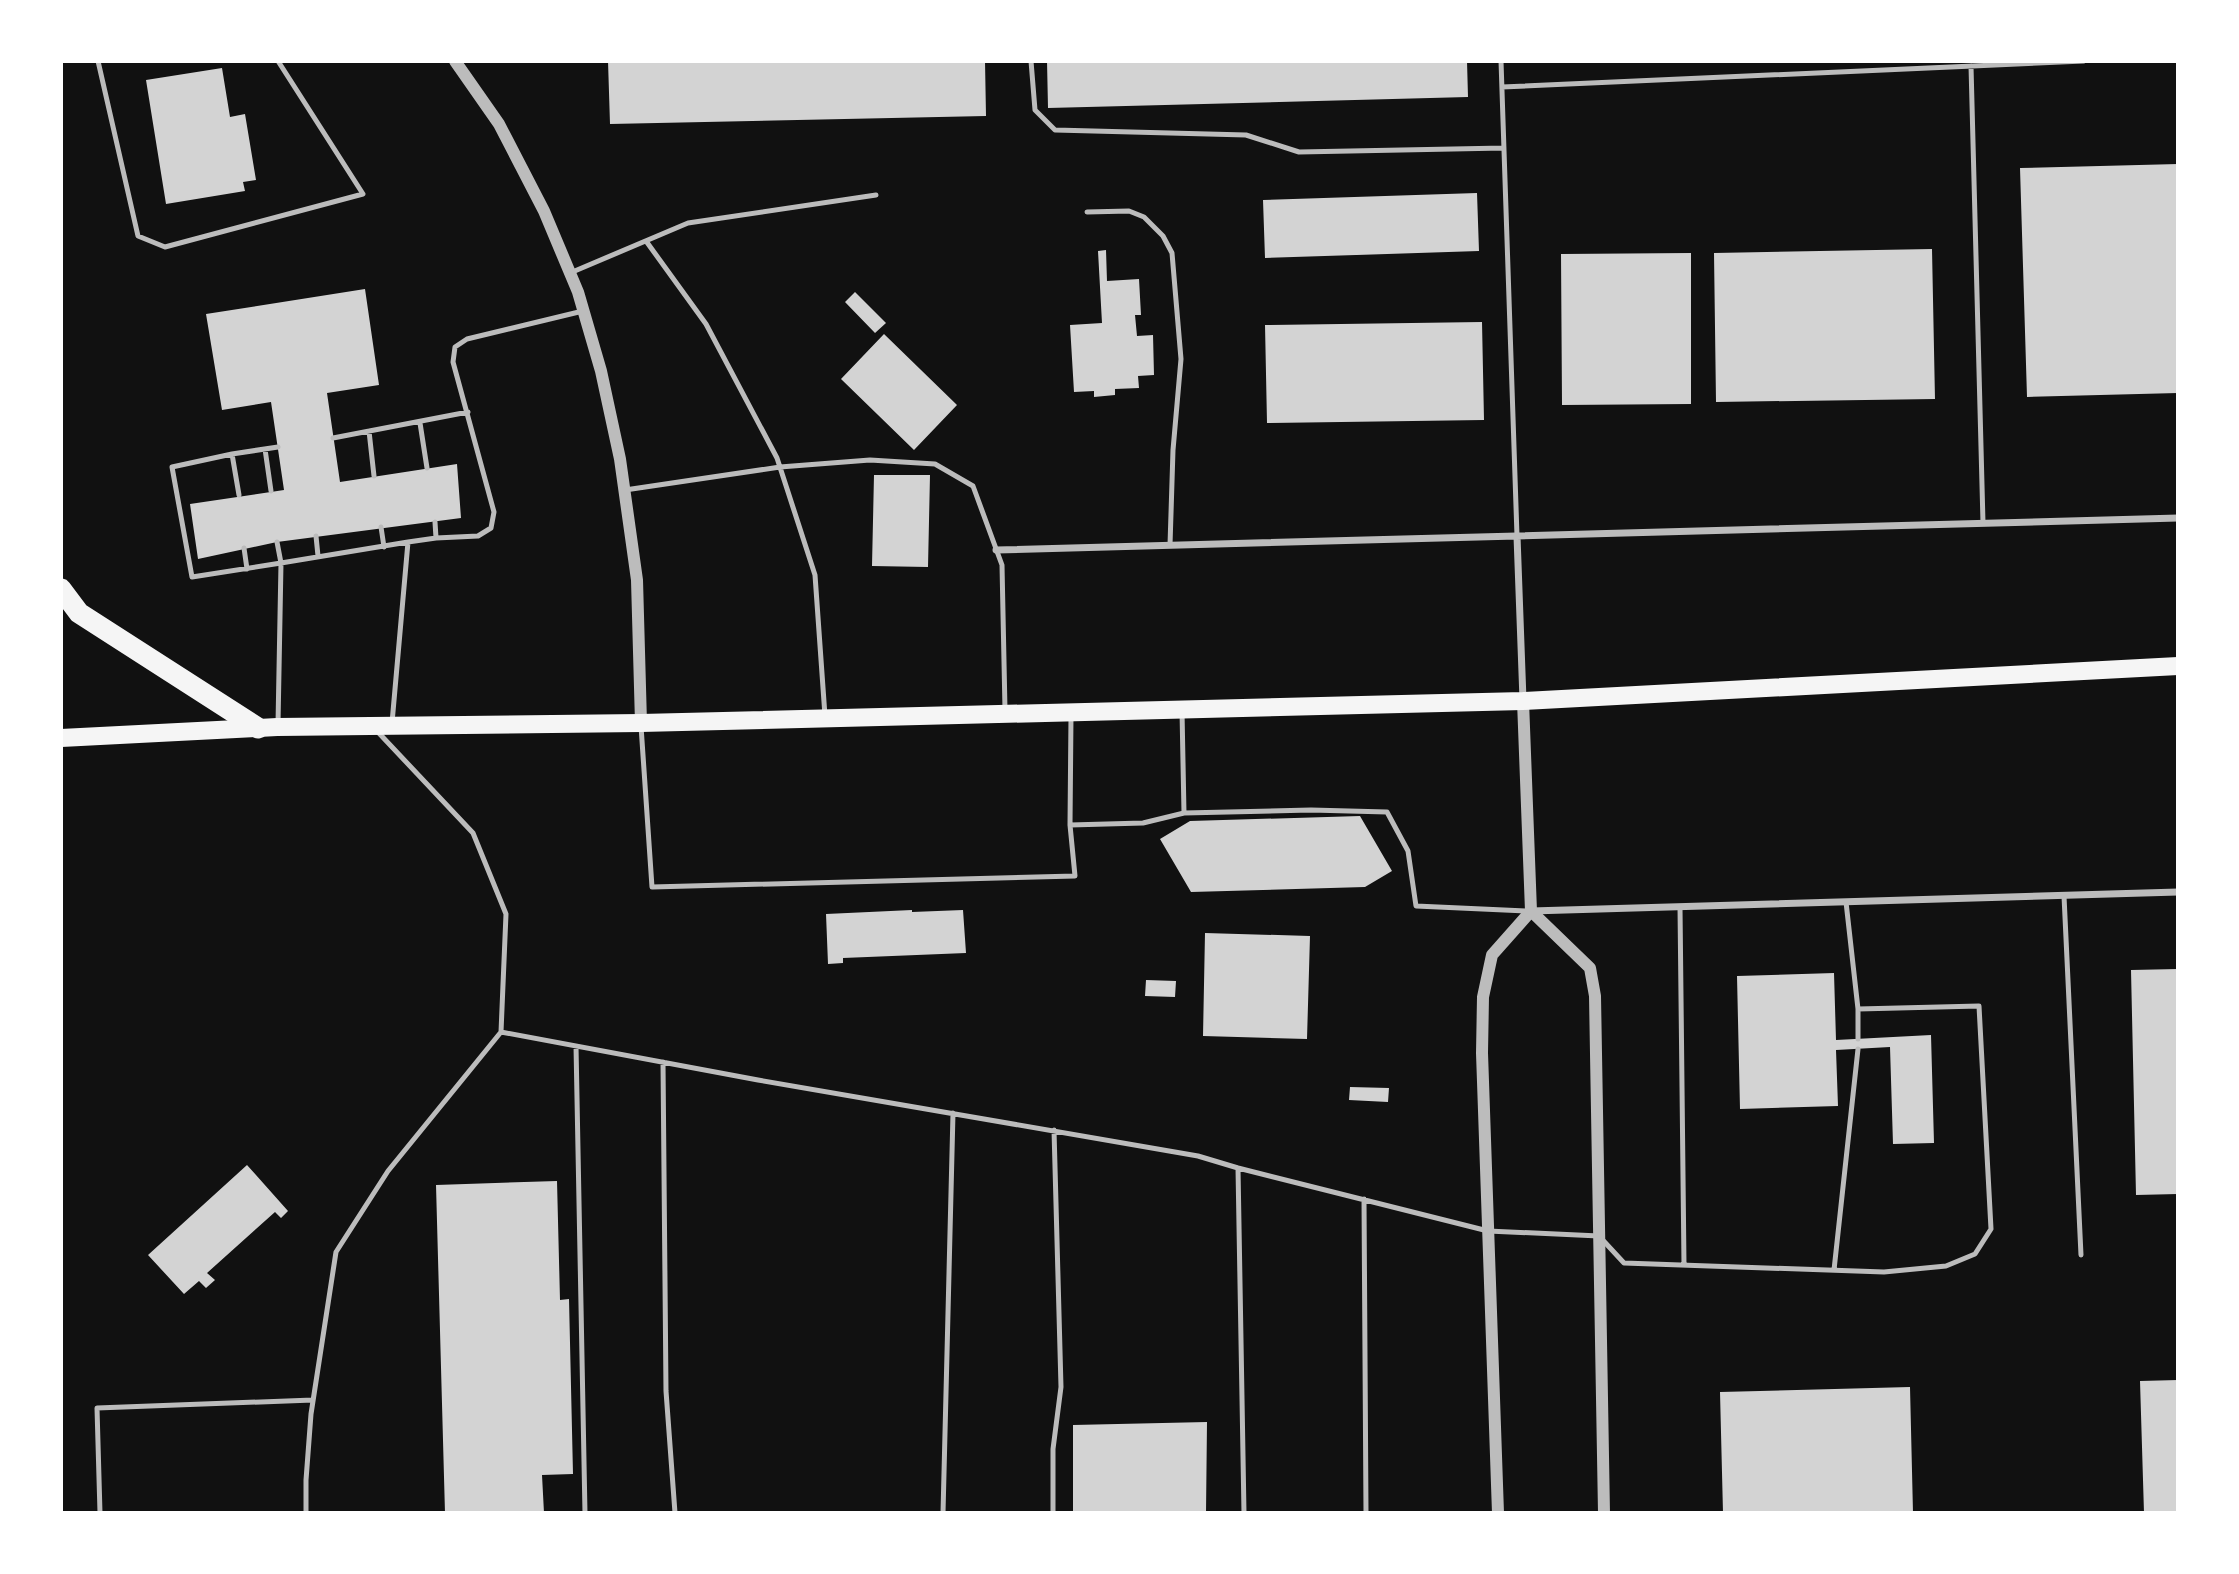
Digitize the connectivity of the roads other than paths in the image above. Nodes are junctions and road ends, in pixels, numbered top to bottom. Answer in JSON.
{"nodes":[{"id":1,"x":98,"y":61,"type":"edge"},
{"id":2,"x":278,"y":61,"type":"edge"},
{"id":3,"x":455,"y":61,"type":"edge"},
{"id":4,"x":1031,"y":61,"type":"edge"},
{"id":5,"x":1501,"y":61,"type":"edge"},
{"id":6,"x":2084,"y":61,"type":"edge"},
{"id":7,"x":1971,"y":66,"type":"junction"},
{"id":8,"x":1502,"y":87,"type":"junction"},
{"id":9,"x":1504,"y":148,"type":"junction"},
{"id":10,"x":876,"y":195,"type":"dead end"},
{"id":11,"x":1087,"y":212,"type":"dead end"},
{"id":12,"x":646,"y":242,"type":"junction"},
{"id":13,"x":570,"y":273,"type":"junction"},
{"id":14,"x":583,"y":311,"type":"junction"},
{"id":15,"x":468,"y":412,"type":"junction"},
{"id":16,"x":420,"y":423,"type":"junction"},
{"id":17,"x":369,"y":431,"type":"junction"},
{"id":18,"x":333,"y":438,"type":"dead end"},
{"id":19,"x":278,"y":447,"type":"dead end"},
{"id":20,"x":265,"y":449,"type":"junction"},
{"id":21,"x":232,"y":454,"type":"junction"},
{"id":22,"x":780,"y":467,"type":"junction"},
{"id":23,"x":427,"y":468,"type":"dead end"},
{"id":24,"x":374,"y":476,"type":"dead end"},
{"id":25,"x":625,"y":490,"type":"junction"},
{"id":26,"x":271,"y":491,"type":"dead end"},
{"id":27,"x":239,"y":495,"type":"dead end"},
{"id":28,"x":2178,"y":518,"type":"edge"},
{"id":29,"x":435,"y":522,"type":"dead end"},
{"id":30,"x":1983,"y":523,"type":"junction"},
{"id":31,"x":381,"y":527,"type":"dead end"},
{"id":32,"x":316,"y":536,"type":"dead end"},
{"id":33,"x":1517,"y":536,"type":"junction"},
{"id":34,"x":436,"y":538,"type":"junction"},
{"id":35,"x":277,"y":542,"type":"dead end"},
{"id":36,"x":408,"y":542,"type":"junction"},
{"id":37,"x":1170,"y":545,"type":"junction"},
{"id":38,"x":384,"y":547,"type":"junction"},
{"id":39,"x":244,"y":548,"type":"dead end"},
{"id":40,"x":996,"y":550,"type":"junction"},
{"id":41,"x":318,"y":556,"type":"junction"},
{"id":42,"x":281,"y":563,"type":"junction"},
{"id":43,"x":247,"y":569,"type":"junction"},
{"id":44,"x":61,"y":589,"type":"edge"},
{"id":45,"x":2178,"y":666,"type":"edge"},
{"id":46,"x":1523,"y":701,"type":"junction"},
{"id":47,"x":1181,"y":709,"type":"junction"},
{"id":48,"x":1071,"y":712,"type":"junction"},
{"id":49,"x":1005,"y":714,"type":"junction"},
{"id":50,"x":825,"y":719,"type":"junction"},
{"id":51,"x":641,"y":723,"type":"junction"},
{"id":52,"x":372,"y":726,"type":"junction"},
{"id":53,"x":392,"y":726,"type":"junction"},
{"id":54,"x":268,"y":727,"type":"junction"},
{"id":55,"x":61,"y":738,"type":"edge"},
{"id":56,"x":1184,"y":813,"type":"junction"},
{"id":57,"x":1070,"y":825,"type":"junction"},
{"id":58,"x":2178,"y":892,"type":"edge"},
{"id":59,"x":2064,"y":896,"type":"junction"},
{"id":60,"x":1846,"y":902,"type":"junction"},
{"id":61,"x":1680,"y":907,"type":"junction"},
{"id":62,"x":1531,"y":911,"type":"junction"},
{"id":63,"x":1858,"y":1009,"type":"junction"},
{"id":64,"x":501,"y":1032,"type":"junction"},
{"id":65,"x":1858,"y":1039,"type":"dead end"},
{"id":66,"x":576,"y":1046,"type":"junction"},
{"id":67,"x":1858,"y":1049,"type":"dead end"},
{"id":68,"x":663,"y":1062,"type":"junction"},
{"id":69,"x":953,"y":1113,"type":"junction"},
{"id":70,"x":1054,"y":1130,"type":"junction"},
{"id":71,"x":1238,"y":1168,"type":"junction"},
{"id":72,"x":1364,"y":1199,"type":"junction"},
{"id":73,"x":1488,"y":1231,"type":"junction"},
{"id":74,"x":1600,"y":1236,"type":"junction"},
{"id":75,"x":2081,"y":1255,"type":"dead end"},
{"id":76,"x":1684,"y":1265,"type":"junction"},
{"id":77,"x":1835,"y":1270,"type":"junction"},
{"id":78,"x":313,"y":1399,"type":"junction"},
{"id":79,"x":100,"y":1513,"type":"edge"},
{"id":80,"x":306,"y":1513,"type":"edge"},
{"id":81,"x":585,"y":1513,"type":"edge"},
{"id":82,"x":675,"y":1513,"type":"edge"},
{"id":83,"x":943,"y":1513,"type":"edge"},
{"id":84,"x":1053,"y":1513,"type":"edge"},
{"id":85,"x":1244,"y":1513,"type":"edge"},
{"id":86,"x":1366,"y":1513,"type":"edge"},
{"id":87,"x":1498,"y":1513,"type":"edge"},
{"id":88,"x":1604,"y":1513,"type":"edge"}],
"edges":[{"from":1,"to":2,"type":"lane"},
{"from":3,"to":13,"type":"street"},
{"from":4,"to":9,"type":"lane"},
{"from":5,"to":8,"type":"lane"},
{"from":6,"to":7,"type":"lane"},
{"from":7,"to":8,"type":"lane"},
{"from":7,"to":30,"type":"lane"},
{"from":8,"to":9,"type":"lane"},
{"from":9,"to":33,"type":"lane"},
{"from":10,"to":12,"type":"lane"},
{"from":11,"to":37,"type":"lane"},
{"from":12,"to":13,"type":"lane"},
{"from":12,"to":22,"type":"lane"},
{"from":13,"to":14,"type":"street"},
{"from":14,"to":15,"type":"lane"},
{"from":14,"to":25,"type":"street"},
{"from":15,"to":16,"type":"lane"},
{"from":15,"to":34,"type":"lane"},
{"from":16,"to":17,"type":"lane"},
{"from":16,"to":23,"type":"lane"},
{"from":17,"to":18,"type":"lane"},
{"from":17,"to":24,"type":"lane"},
{"from":19,"to":20,"type":"lane"},
{"from":20,"to":21,"type":"lane"},
{"from":20,"to":26,"type":"lane"},
{"from":21,"to":27,"type":"lane"},
{"from":21,"to":43,"type":"lane"},
{"from":22,"to":25,"type":"lane"},
{"from":22,"to":40,"type":"lane"},
{"from":22,"to":50,"type":"lane"},
{"from":25,"to":51,"type":"street"},
{"from":28,"to":30,"type":"street"},
{"from":29,"to":34,"type":"lane"},
{"from":30,"to":33,"type":"street"},
{"from":31,"to":38,"type":"lane"},
{"from":32,"to":41,"type":"lane"},
{"from":33,"to":37,"type":"street"},
{"from":33,"to":46,"type":"street"},
{"from":34,"to":36,"type":"lane"},
{"from":35,"to":42,"type":"lane"},
{"from":36,"to":38,"type":"lane"},
{"from":36,"to":53,"type":"lane"},
{"from":37,"to":40,"type":"street"},
{"from":38,"to":41,"type":"lane"},
{"from":39,"to":43,"type":"lane"},
{"from":40,"to":49,"type":"lane"},
{"from":41,"to":42,"type":"lane"},
{"from":42,"to":43,"type":"lane"},
{"from":42,"to":54,"type":"lane"},
{"from":44,"to":54,"type":"highway"},
{"from":45,"to":46,"type":"main road"},
{"from":46,"to":47,"type":"main road"},
{"from":46,"to":62,"type":"street"},
{"from":47,"to":48,"type":"main road"},
{"from":47,"to":56,"type":"lane"},
{"from":48,"to":49,"type":"main road"},
{"from":48,"to":57,"type":"lane"},
{"from":49,"to":50,"type":"main road"},
{"from":50,"to":51,"type":"main road"},
{"from":51,"to":53,"type":"main road"},
{"from":51,"to":57,"type":"lane"},
{"from":52,"to":53,"type":"main road"},
{"from":52,"to":54,"type":"main road"},
{"from":52,"to":64,"type":"lane"},
{"from":54,"to":55,"type":"main road"},
{"from":56,"to":57,"type":"lane"},
{"from":56,"to":62,"type":"lane"},
{"from":58,"to":59,"type":"street"},
{"from":59,"to":60,"type":"street"},
{"from":59,"to":75,"type":"lane"},
{"from":60,"to":61,"type":"street"},
{"from":60,"to":63,"type":"lane"},
{"from":61,"to":62,"type":"street"},
{"from":61,"to":76,"type":"lane"},
{"from":62,"to":73,"type":"street"},
{"from":62,"to":74,"type":"street"},
{"from":63,"to":65,"type":"lane"},
{"from":63,"to":77,"type":"lane"},
{"from":64,"to":66,"type":"lane"},
{"from":64,"to":78,"type":"lane"},
{"from":66,"to":68,"type":"lane"},
{"from":66,"to":81,"type":"lane"},
{"from":67,"to":77,"type":"lane"},
{"from":68,"to":69,"type":"lane"},
{"from":68,"to":82,"type":"lane"},
{"from":69,"to":70,"type":"lane"},
{"from":69,"to":83,"type":"lane"},
{"from":70,"to":71,"type":"lane"},
{"from":70,"to":84,"type":"lane"},
{"from":71,"to":72,"type":"lane"},
{"from":71,"to":85,"type":"lane"},
{"from":72,"to":73,"type":"lane"},
{"from":72,"to":86,"type":"lane"},
{"from":73,"to":74,"type":"lane"},
{"from":73,"to":87,"type":"street"},
{"from":74,"to":76,"type":"lane"},
{"from":74,"to":88,"type":"street"},
{"from":76,"to":77,"type":"lane"},
{"from":78,"to":79,"type":"lane"},
{"from":78,"to":80,"type":"lane"}]}
